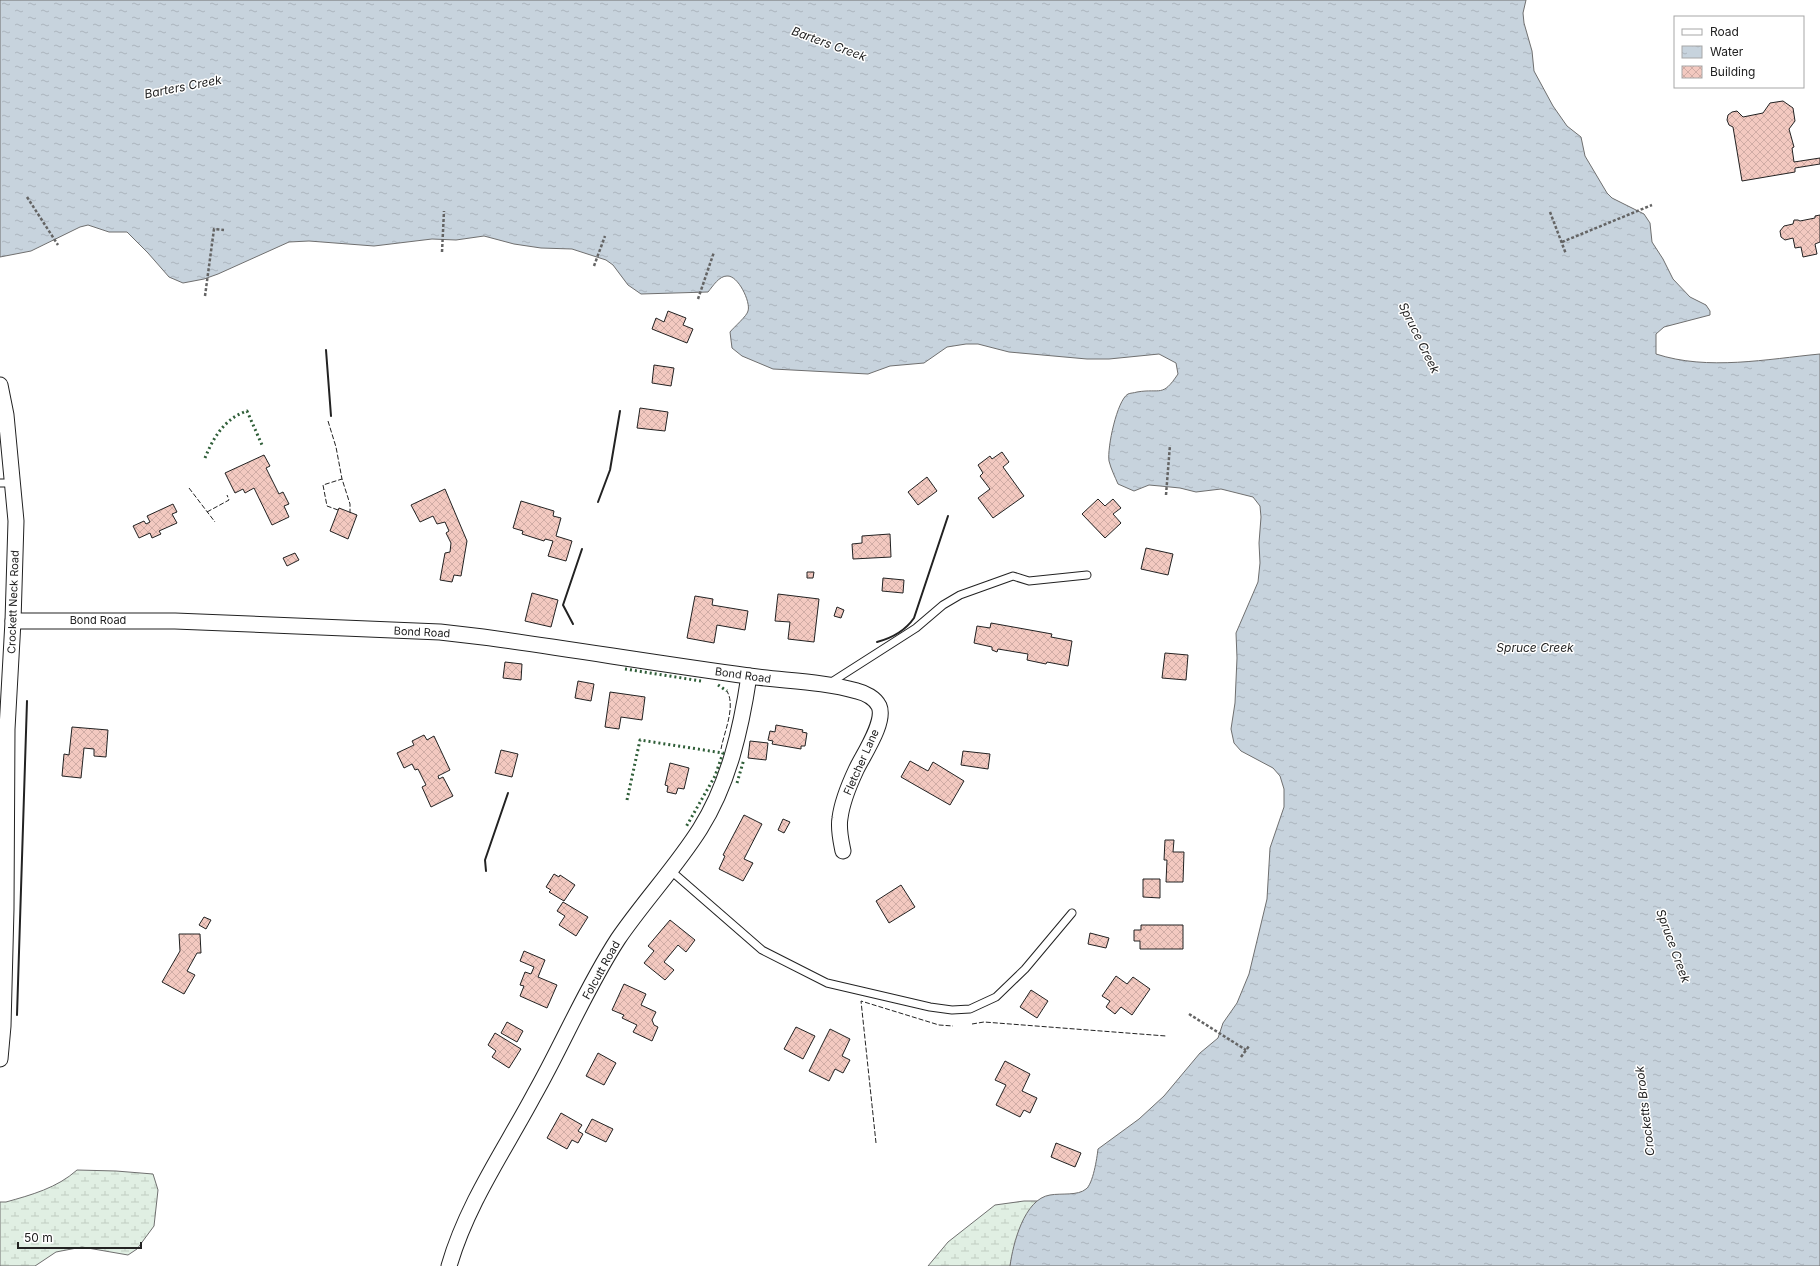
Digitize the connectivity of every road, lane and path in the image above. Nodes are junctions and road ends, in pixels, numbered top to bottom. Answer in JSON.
{"nodes":[{"id":1,"x":27,"y":197,"type":"dead end"},
{"id":2,"x":1652,"y":205,"type":"dead end"},
{"id":3,"x":444,"y":211,"type":"dead end"},
{"id":4,"x":1550,"y":212,"type":"dead end"},
{"id":5,"x":224,"y":230,"type":"dead end"},
{"id":6,"x":605,"y":236,"type":"dead end"},
{"id":7,"x":1562,"y":242,"type":"junction"},
{"id":8,"x":58,"y":245,"type":"dead end"},
{"id":9,"x":442,"y":252,"type":"dead end"},
{"id":10,"x":714,"y":252,"type":"dead end"},
{"id":11,"x":1566,"y":254,"type":"dead end"},
{"id":12,"x":594,"y":266,"type":"dead end"},
{"id":13,"x":205,"y":296,"type":"dead end"},
{"id":14,"x":698,"y":299,"type":"dead end"},
{"id":15,"x":0,"y":385,"type":"edge"},
{"id":16,"x":1170,"y":445,"type":"dead end"},
{"id":17,"x":7,"y":483,"type":"edge"},
{"id":18,"x":1166,"y":495,"type":"dead end"},
{"id":19,"x":1087,"y":575,"type":"dead end"},
{"id":20,"x":14,"y":621,"type":"junction"},
{"id":21,"x":750,"y":676,"type":"junction"},
{"id":22,"x":827,"y":685,"type":"junction"},
{"id":23,"x":843,"y":851,"type":"dead end"},
{"id":24,"x":670,"y":870,"type":"junction"},
{"id":25,"x":1072,"y":913,"type":"dead end"},
{"id":26,"x":1189,"y":1014,"type":"dead end"},
{"id":27,"x":1249,"y":1046,"type":"dead end"},
{"id":28,"x":1246,"y":1050,"type":"junction"},
{"id":29,"x":1241,"y":1057,"type":"dead end"},
{"id":30,"x":0,"y":1059,"type":"edge"},
{"id":31,"x":449,"y":1266,"type":"edge"}],
"edges":[{"from":1,"to":8,"type":"path"},
{"from":2,"to":7,"type":"path"},
{"from":3,"to":9,"type":"path"},
{"from":4,"to":7,"type":"path"},
{"from":5,"to":13,"type":"path"},
{"from":6,"to":12,"type":"path"},
{"from":7,"to":11,"type":"path"},
{"from":10,"to":14,"type":"path"},
{"from":15,"to":17,"type":"street","name":"Crockett Neck Road"},
{"from":16,"to":18,"type":"path"},
{"from":17,"to":20,"type":"street","name":"Crockett Neck Road"},
{"from":19,"to":22,"type":"lane"},
{"from":20,"to":21,"type":"street","name":"Bond Road"},
{"from":20,"to":30,"type":"street","name":"Crockett Neck Road"},
{"from":21,"to":22,"type":"street","name":"Bond Road"},
{"from":21,"to":24,"type":"street","name":"Folcutt Road"},
{"from":22,"to":23,"type":"street","name":"Fletcher Lane"},
{"from":24,"to":25,"type":"lane"},
{"from":24,"to":31,"type":"street","name":"Folcutt Road"},
{"from":26,"to":28,"type":"path"},
{"from":27,"to":28,"type":"path"},
{"from":28,"to":29,"type":"path"}]}
